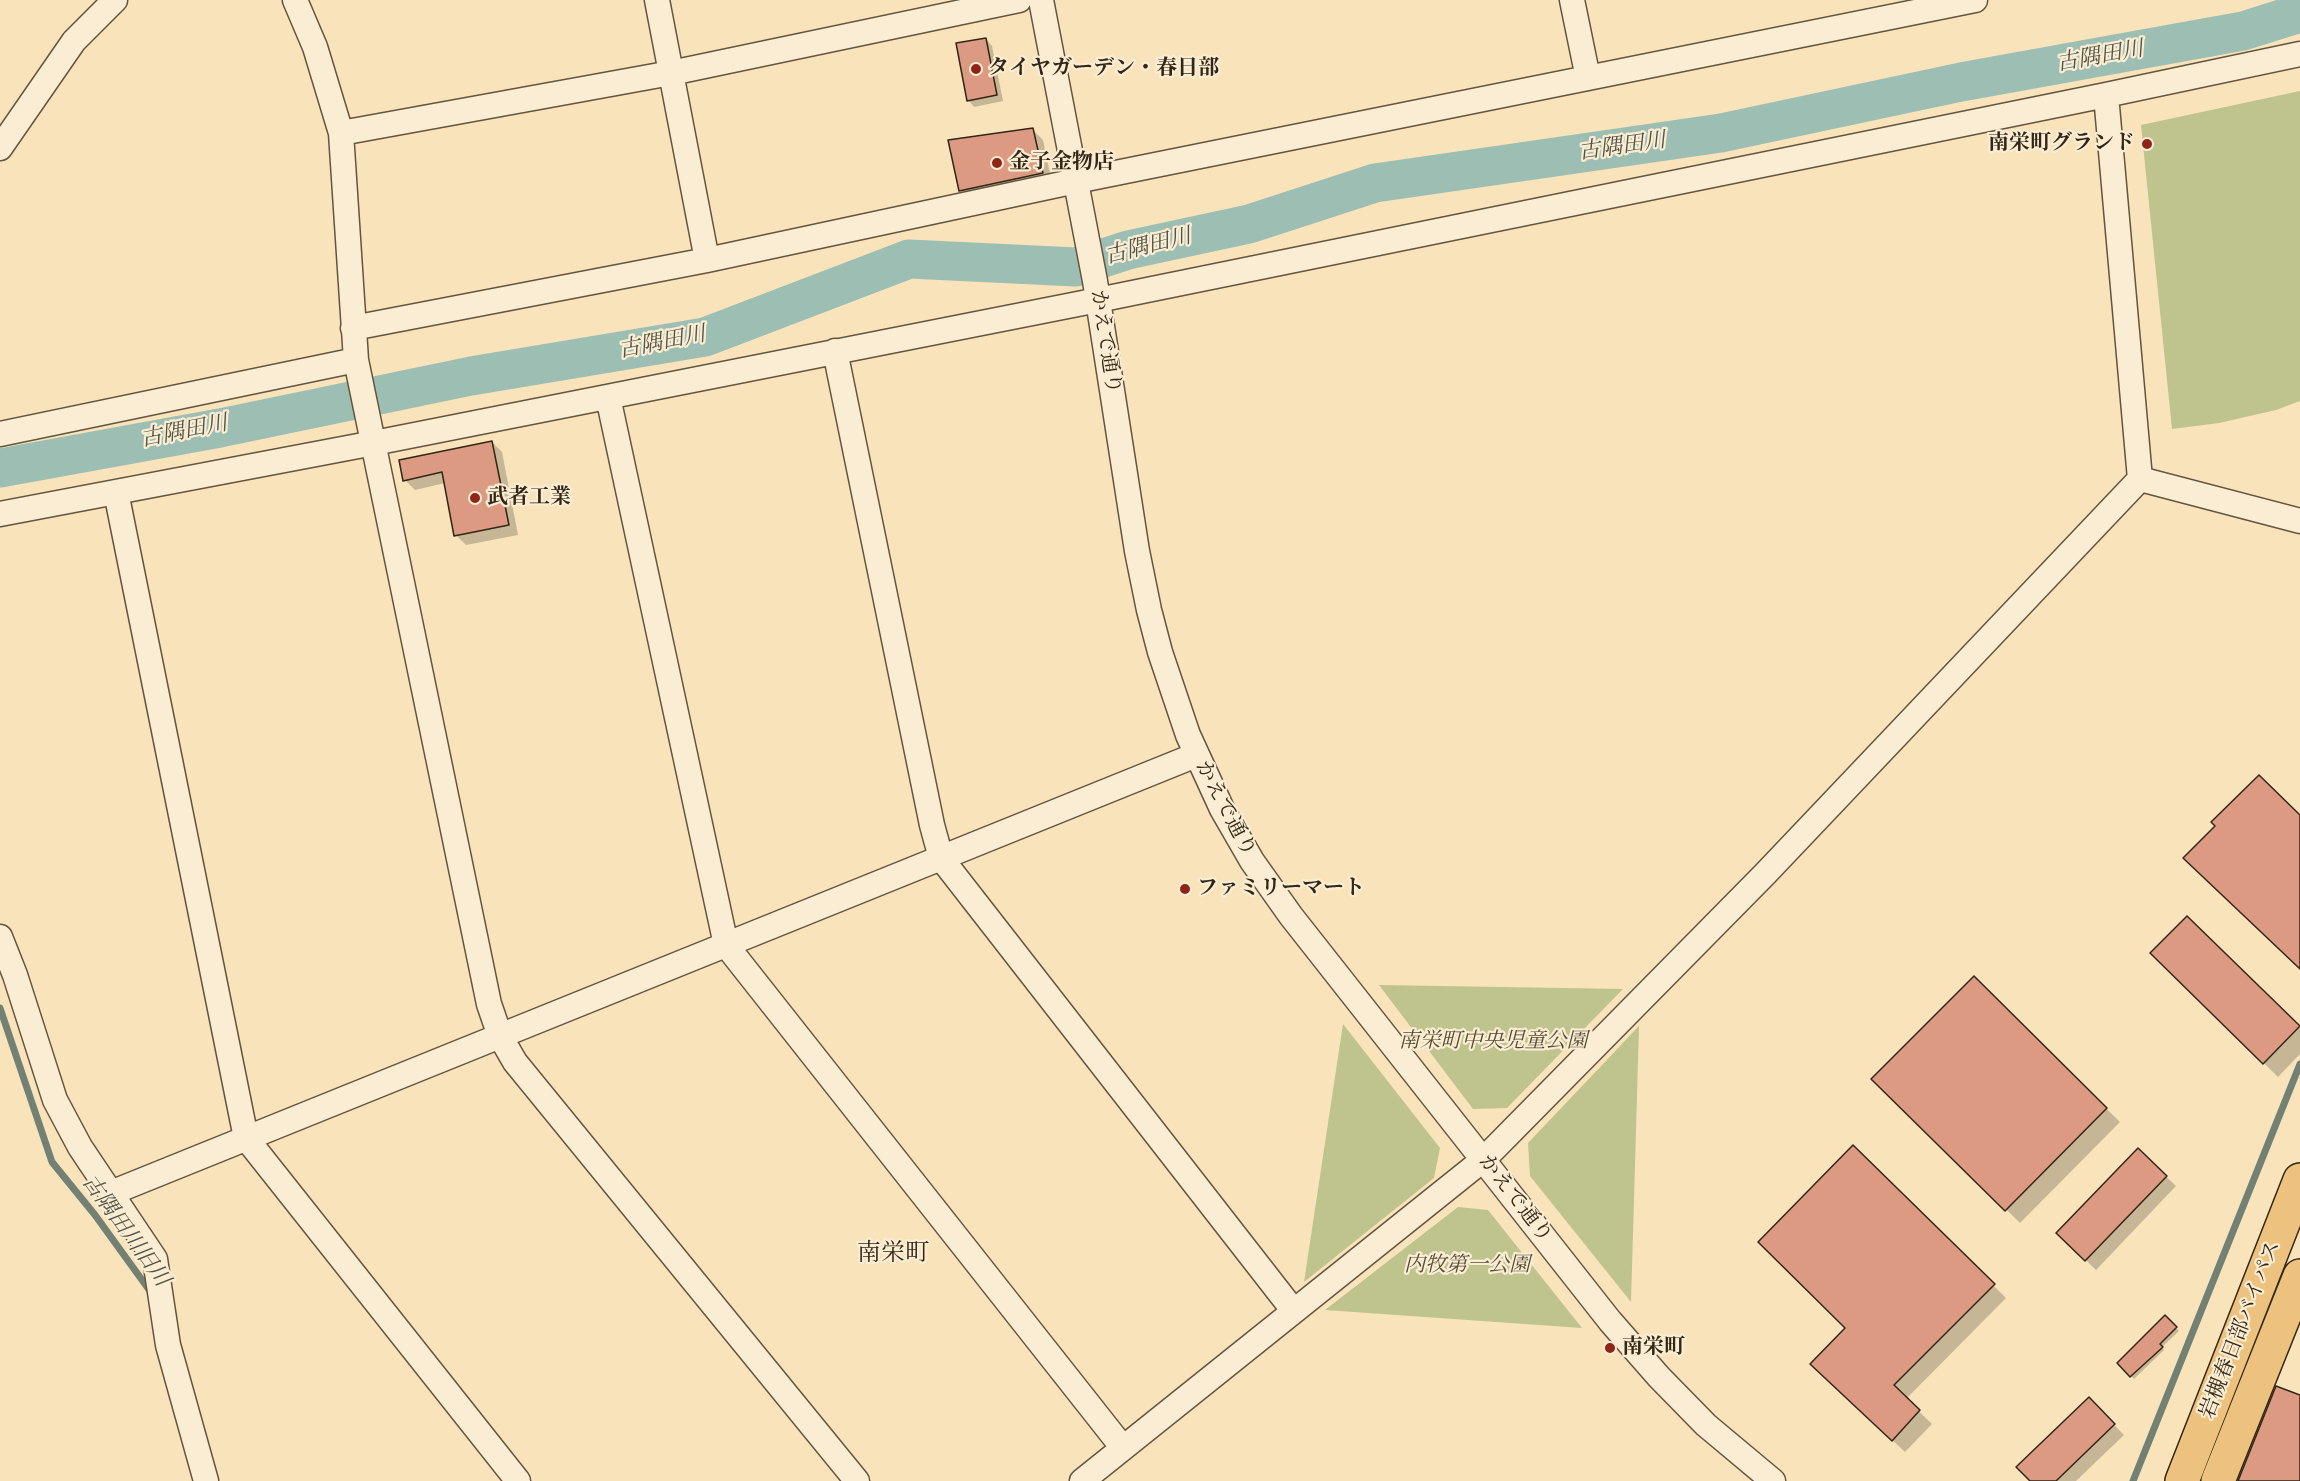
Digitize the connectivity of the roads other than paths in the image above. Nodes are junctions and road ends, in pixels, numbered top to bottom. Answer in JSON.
{"nodes":[{"id":1,"x":115,"y":0,"type":"edge"},
{"id":2,"x":295,"y":0,"type":"edge"},
{"id":3,"x":657,"y":0,"type":"edge"},
{"id":4,"x":1019,"y":0,"type":"edge"},
{"id":5,"x":1041,"y":0,"type":"edge"},
{"id":6,"x":1572,"y":0,"type":"edge"},
{"id":7,"x":1975,"y":0,"type":"edge"},
{"id":8,"x":2300,"y":54,"type":"edge"},
{"id":9,"x":671,"y":73,"type":"junction"},
{"id":10,"x":1588,"y":78,"type":"junction"},
{"id":11,"x":2106,"y":95,"type":"junction"},
{"id":12,"x":340,"y":133,"type":"junction"},
{"id":13,"x":0,"y":148,"type":"edge"},
{"id":14,"x":1078,"y":188,"type":"junction"},
{"id":15,"x":708,"y":260,"type":"junction"},
{"id":16,"x":1097,"y":290,"type":"junction"},
{"id":17,"x":353,"y":328,"type":"junction"},
{"id":18,"x":835,"y":351,"type":"junction"},
{"id":19,"x":356,"y":360,"type":"junction"},
{"id":20,"x":608,"y":397,"type":"junction"},
{"id":21,"x":0,"y":434,"type":"edge"},
{"id":22,"x":374,"y":443,"type":"junction"},
{"id":23,"x":2140,"y":478,"type":"junction"},
{"id":24,"x":116,"y":492,"type":"junction"},
{"id":25,"x":0,"y":514,"type":"edge"},
{"id":26,"x":2300,"y":521,"type":"edge"},
{"id":27,"x":1196,"y":755,"type":"junction"},
{"id":28,"x":941,"y":858,"type":"junction"},
{"id":29,"x":0,"y":937,"type":"edge"},
{"id":30,"x":726,"y":945,"type":"junction"},
{"id":31,"x":500,"y":1036,"type":"junction"},
{"id":32,"x":246,"y":1138,"type":"junction"},
{"id":33,"x":1484,"y":1159,"type":"junction"},
{"id":34,"x":2300,"y":1180,"type":"edge"},
{"id":35,"x":111,"y":1193,"type":"junction"},
{"id":36,"x":2300,"y":1276,"type":"edge"},
{"id":37,"x":1293,"y":1310,"type":"junction"},
{"id":38,"x":1124,"y":1448,"type":"junction"},
{"id":39,"x":206,"y":1481,"type":"edge"},
{"id":40,"x":518,"y":1481,"type":"edge"},
{"id":41,"x":857,"y":1481,"type":"edge"},
{"id":42,"x":1082,"y":1481,"type":"edge"},
{"id":43,"x":1773,"y":1481,"type":"edge"},
{"id":44,"x":2182,"y":1481,"type":"edge"},
{"id":45,"x":2217,"y":1481,"type":"edge"}],
"edges":[{"from":1,"to":13,"type":"street"},
{"from":2,"to":12,"type":"street"},
{"from":3,"to":9,"type":"street"},
{"from":4,"to":9,"type":"street"},
{"from":5,"to":14,"type":"street","name":"かえで通り"},
{"from":6,"to":10,"type":"street"},
{"from":7,"to":10,"type":"street"},
{"from":8,"to":11,"type":"street"},
{"from":9,"to":12,"type":"street"},
{"from":9,"to":15,"type":"street"},
{"from":10,"to":14,"type":"street"},
{"from":11,"to":16,"type":"street"},
{"from":11,"to":23,"type":"street"},
{"from":12,"to":17,"type":"street"},
{"from":14,"to":15,"type":"street"},
{"from":14,"to":16,"type":"street","name":"かえで通り"},
{"from":15,"to":17,"type":"street"},
{"from":16,"to":18,"type":"street"},
{"from":16,"to":27,"type":"street","name":"かえで通り"},
{"from":17,"to":19,"type":"street"},
{"from":18,"to":20,"type":"street"},
{"from":18,"to":28,"type":"street"},
{"from":19,"to":21,"type":"street"},
{"from":19,"to":22,"type":"street"},
{"from":20,"to":22,"type":"street"},
{"from":20,"to":30,"type":"street"},
{"from":22,"to":24,"type":"street"},
{"from":22,"to":31,"type":"street"},
{"from":23,"to":26,"type":"street"},
{"from":23,"to":33,"type":"street"},
{"from":24,"to":25,"type":"street"},
{"from":24,"to":32,"type":"street"},
{"from":27,"to":28,"type":"street"},
{"from":27,"to":33,"type":"street","name":"かえで通り"},
{"from":28,"to":30,"type":"street"},
{"from":28,"to":37,"type":"street"},
{"from":29,"to":35,"type":"street"},
{"from":30,"to":31,"type":"street"},
{"from":30,"to":38,"type":"street"},
{"from":31,"to":32,"type":"street"},
{"from":31,"to":41,"type":"street"},
{"from":32,"to":35,"type":"street"},
{"from":32,"to":40,"type":"street"},
{"from":33,"to":37,"type":"street"},
{"from":33,"to":43,"type":"street","name":"かえで通り"},
{"from":34,"to":44,"type":"highway","name":"岩槻春日部バイパス"},
{"from":35,"to":39,"type":"street"},
{"from":36,"to":45,"type":"highway","name":"岩槻春日部バイパス"},
{"from":37,"to":38,"type":"street"},
{"from":38,"to":42,"type":"street"}]}
